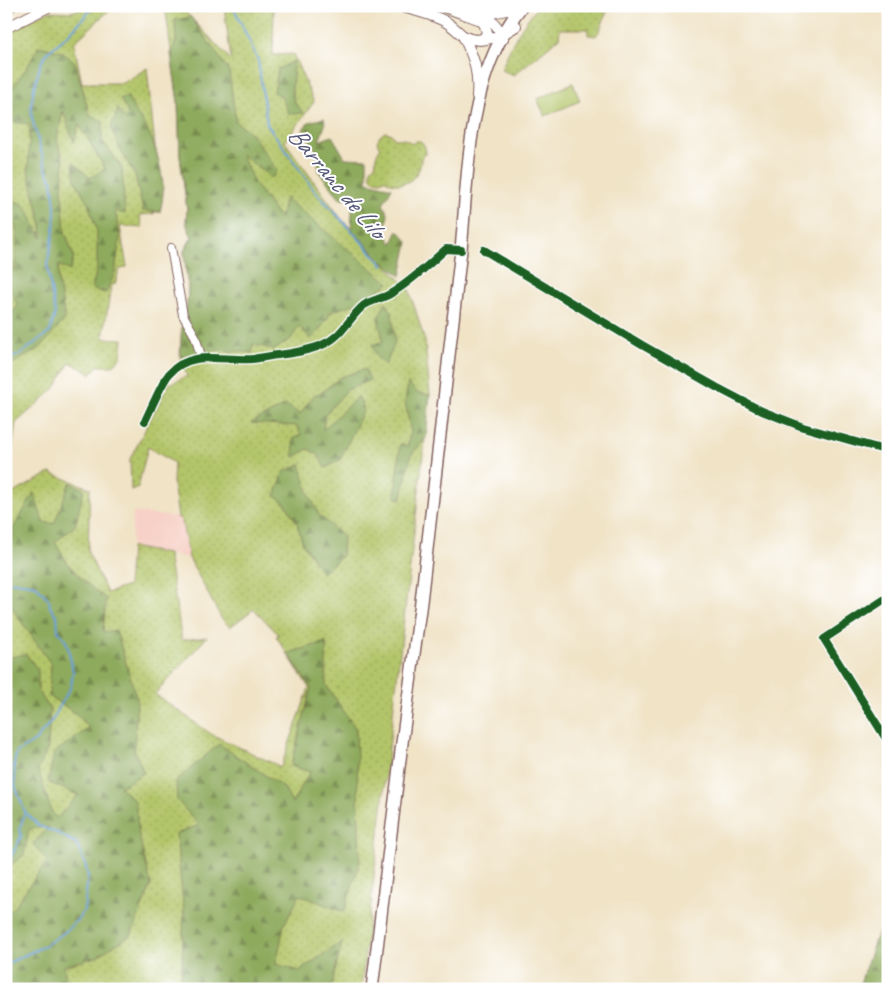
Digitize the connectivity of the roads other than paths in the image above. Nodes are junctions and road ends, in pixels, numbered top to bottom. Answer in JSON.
{"nodes":[{"id":1,"x":13,"y":6,"type":"edge"},
{"id":2,"x":50,"y":6,"type":"edge"},
{"id":3,"x":399,"y":6,"type":"edge"},
{"id":4,"x":442,"y":6,"type":"edge"},
{"id":5,"x":514,"y":6,"type":"edge"},
{"id":6,"x":522,"y":6,"type":"edge"},
{"id":7,"x":531,"y":6,"type":"edge"},
{"id":8,"x":6,"y":9,"type":"edge"},
{"id":9,"x":464,"y":14,"type":"junction"},
{"id":10,"x":482,"y":15,"type":"junction"},
{"id":11,"x":516,"y":26,"type":"junction"},
{"id":12,"x":6,"y":28,"type":"edge"},
{"id":13,"x":462,"y":35,"type":"junction"},
{"id":14,"x":502,"y":35,"type":"junction"},
{"id":15,"x":480,"y":40,"type":"junction"},
{"id":16,"x":499,"y":57,"type":"junction"},
{"id":17,"x":475,"y":117,"type":"junction"},
{"id":18,"x":462,"y":237,"type":"junction"},
{"id":19,"x":171,"y":248,"type":"dead end"},
{"id":20,"x":460,"y":250,"type":"junction"},
{"id":21,"x":484,"y":250,"type":"dead end"},
{"id":22,"x":203,"y":357,"type":"junction"},
{"id":23,"x":145,"y":421,"type":"dead end"},
{"id":24,"x":888,"y":451,"type":"edge"},
{"id":25,"x":888,"y":597,"type":"edge"},
{"id":26,"x":888,"y":742,"type":"edge"},
{"id":27,"x":372,"y":989,"type":"edge"}],
"edges":[{"from":1,"to":8,"type":"street"},
{"from":2,"to":12,"type":"main road"},
{"from":3,"to":13,"type":"main road"},
{"from":4,"to":9,"type":"main road"},
{"from":5,"to":10,"type":"main road"},
{"from":6,"to":14,"type":"highway"},
{"from":7,"to":11,"type":"highway"},
{"from":9,"to":10,"type":"main road"},
{"from":9,"to":15,"type":"main road"},
{"from":10,"to":14,"type":"main road"},
{"from":11,"to":14,"type":"main road"},
{"from":11,"to":16,"type":"highway"},
{"from":13,"to":15,"type":"main road"},
{"from":13,"to":17,"type":"main road"},
{"from":14,"to":15,"type":"main road"},
{"from":14,"to":16,"type":"main road"},
{"from":14,"to":17,"type":"highway"},
{"from":16,"to":18,"type":"highway"},
{"from":17,"to":18,"type":"highway"},
{"from":18,"to":20,"type":"highway"},
{"from":19,"to":22,"type":"street"},
{"from":20,"to":22,"type":"street"},
{"from":20,"to":27,"type":"highway"},
{"from":21,"to":24,"type":"street"},
{"from":22,"to":23,"type":"street"},
{"from":25,"to":26,"type":"street"}]}
